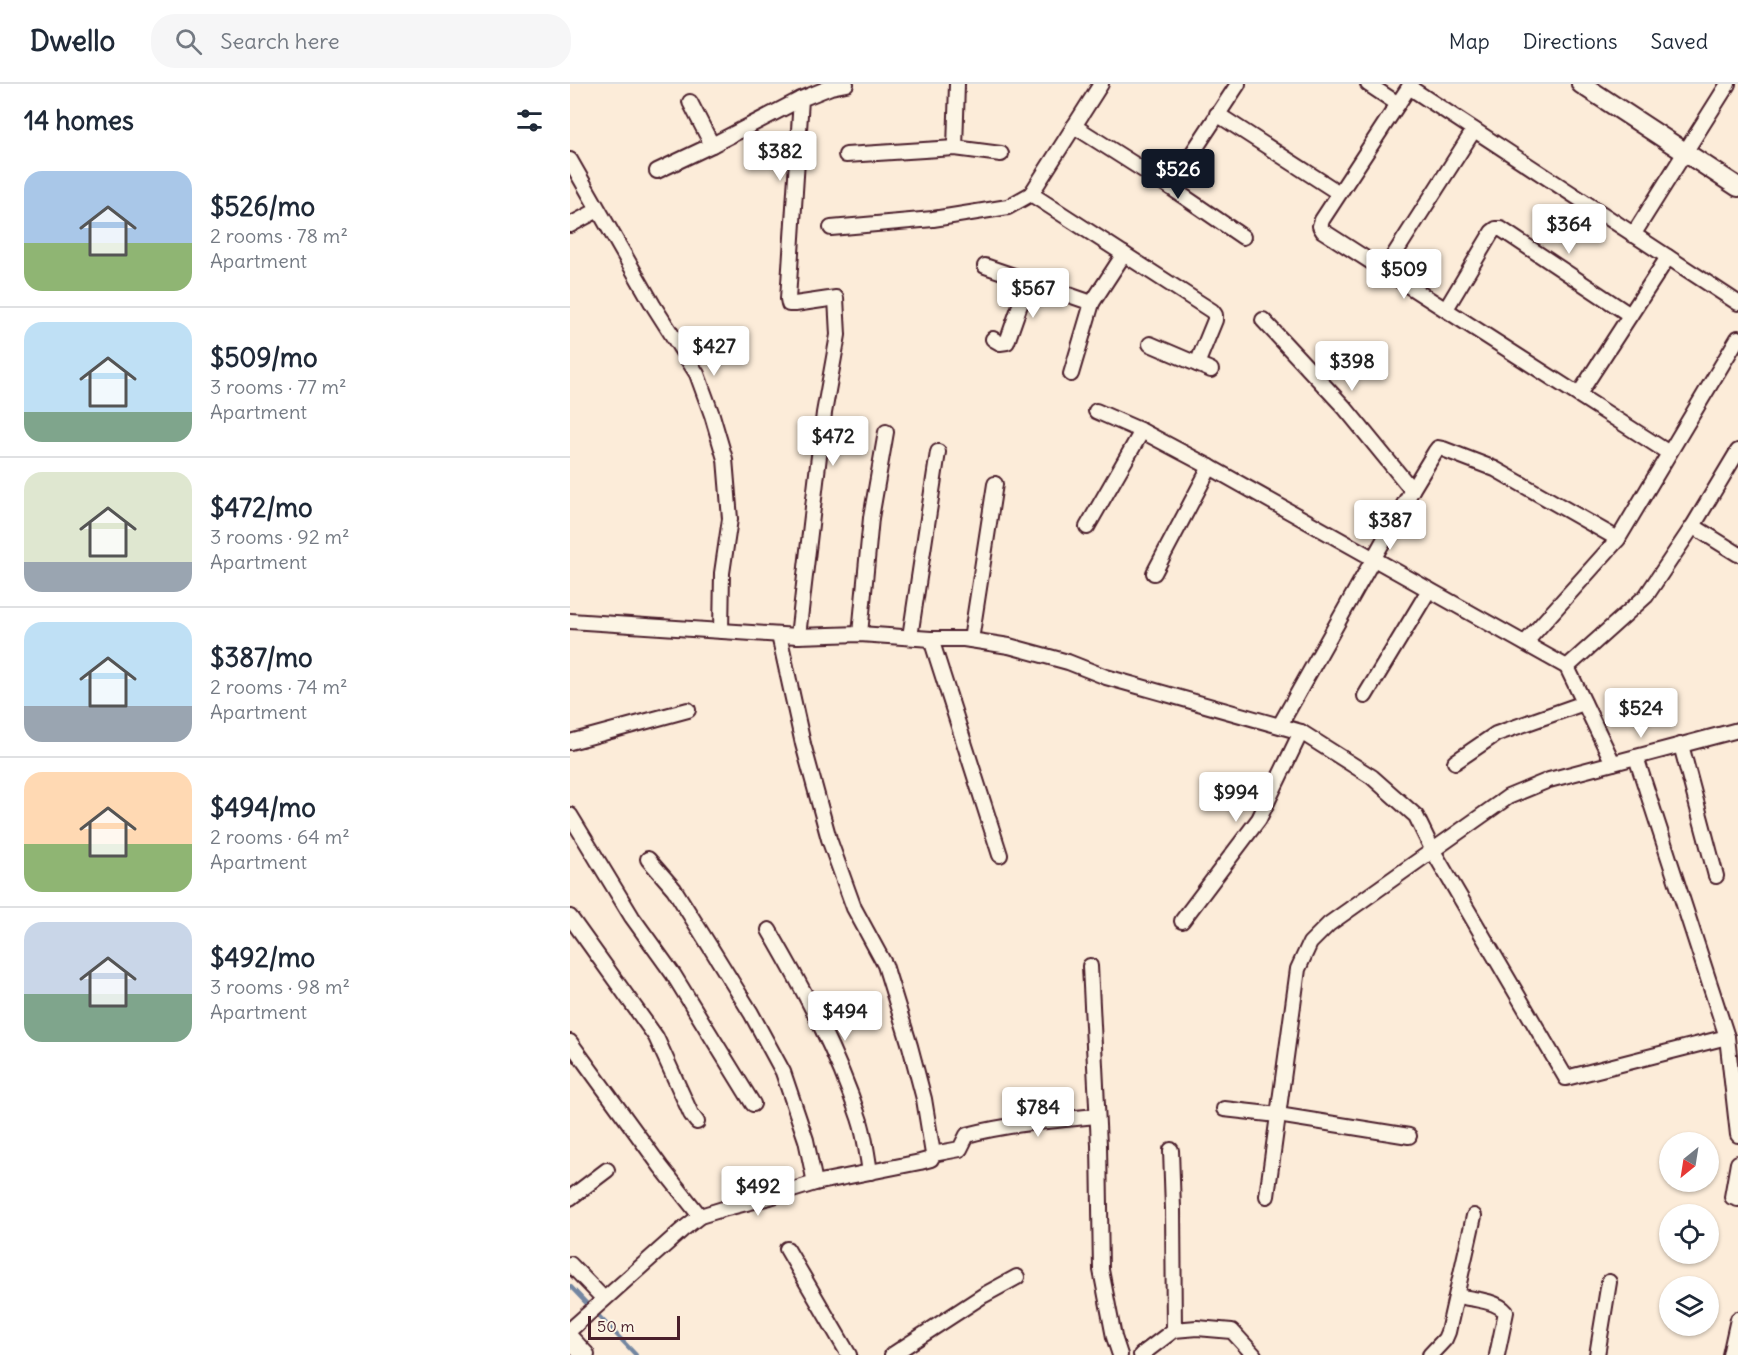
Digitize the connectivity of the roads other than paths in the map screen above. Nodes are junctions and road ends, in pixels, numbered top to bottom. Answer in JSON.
{"nodes":[{"id":1,"x":846,"y":84,"type":"edge"},
{"id":2,"x":957,"y":84,"type":"edge"},
{"id":3,"x":1238,"y":84,"type":"edge"},
{"id":4,"x":1368,"y":84,"type":"edge"},
{"id":5,"x":1581,"y":84,"type":"edge"},
{"id":6,"x":1728,"y":84,"type":"edge"},
{"id":7,"x":1098,"y":85,"type":"edge"},
{"id":8,"x":1410,"y":86,"type":"edge"},
{"id":9,"x":801,"y":99,"type":"junction"},
{"id":10,"x":690,"y":102,"type":"dead end"},
{"id":11,"x":1398,"y":104,"type":"junction"},
{"id":12,"x":1217,"y":114,"type":"junction"},
{"id":13,"x":1074,"y":126,"type":"junction"},
{"id":14,"x":1474,"y":130,"type":"junction"},
{"id":15,"x":712,"y":145,"type":"junction"},
{"id":16,"x":955,"y":148,"type":"junction"},
{"id":17,"x":1684,"y":152,"type":"junction"},
{"id":18,"x":1001,"y":154,"type":"dead end"},
{"id":19,"x":846,"y":155,"type":"dead end"},
{"id":20,"x":570,"y":160,"type":"edge"},
{"id":21,"x":657,"y":171,"type":"dead end"},
{"id":22,"x":1170,"y":187,"type":"junction"},
{"id":23,"x":1738,"y":187,"type":"edge"},
{"id":24,"x":1339,"y":193,"type":"junction"},
{"id":25,"x":1031,"y":194,"type":"junction"},
{"id":26,"x":598,"y":210,"type":"junction"},
{"id":27,"x":570,"y":225,"type":"edge"},
{"id":28,"x":831,"y":228,"type":"dead end"},
{"id":29,"x":1633,"y":235,"type":"junction"},
{"id":30,"x":1242,"y":237,"type":"dead end"},
{"id":31,"x":1124,"y":254,"type":"junction"},
{"id":32,"x":1668,"y":257,"type":"junction"},
{"id":33,"x":984,"y":266,"type":"dead end"},
{"id":34,"x":1384,"y":269,"type":"junction"},
{"id":35,"x":1028,"y":282,"type":"junction"},
{"id":36,"x":1092,"y":303,"type":"junction"},
{"id":37,"x":1738,"y":303,"type":"edge"},
{"id":38,"x":1446,"y":309,"type":"junction"},
{"id":39,"x":1630,"y":315,"type":"junction"},
{"id":40,"x":1263,"y":320,"type":"dead end"},
{"id":41,"x":1738,"y":338,"type":"edge"},
{"id":42,"x":993,"y":339,"type":"dead end"},
{"id":43,"x":1150,"y":344,"type":"dead end"},
{"id":44,"x":1197,"y":364,"type":"junction"},
{"id":45,"x":1211,"y":370,"type":"dead end"},
{"id":46,"x":1071,"y":374,"type":"dead end"},
{"id":47,"x":1579,"y":394,"type":"junction"},
{"id":48,"x":1096,"y":411,"type":"dead end"},
{"id":49,"x":1142,"y":431,"type":"junction"},
{"id":50,"x":886,"y":432,"type":"dead end"},
{"id":51,"x":1738,"y":451,"type":"edge"},
{"id":52,"x":938,"y":452,"type":"dead end"},
{"id":53,"x":1669,"y":453,"type":"junction"},
{"id":54,"x":1210,"y":467,"type":"junction"},
{"id":55,"x":995,"y":484,"type":"dead end"},
{"id":56,"x":1412,"y":490,"type":"junction"},
{"id":57,"x":1693,"y":526,"type":"junction"},
{"id":58,"x":1087,"y":527,"type":"dead end"},
{"id":59,"x":1618,"y":539,"type":"junction"},
{"id":60,"x":1738,"y":554,"type":"edge"},
{"id":61,"x":1373,"y":559,"type":"junction"},
{"id":62,"x":1154,"y":573,"type":"dead end"},
{"id":63,"x":1429,"y":590,"type":"junction"},
{"id":64,"x":570,"y":621,"type":"edge"},
{"id":65,"x":721,"y":632,"type":"junction"},
{"id":66,"x":860,"y":634,"type":"junction"},
{"id":67,"x":779,"y":635,"type":"junction"},
{"id":68,"x":798,"y":636,"type":"junction"},
{"id":69,"x":910,"y":637,"type":"junction"},
{"id":70,"x":931,"y":639,"type":"junction"},
{"id":71,"x":971,"y":640,"type":"junction"},
{"id":72,"x":1525,"y":643,"type":"junction"},
{"id":73,"x":1567,"y":667,"type":"junction"},
{"id":74,"x":1365,"y":696,"type":"dead end"},
{"id":75,"x":1584,"y":703,"type":"junction"},
{"id":76,"x":688,"y":710,"type":"dead end"},
{"id":77,"x":1280,"y":725,"type":"junction"},
{"id":78,"x":1738,"y":730,"type":"edge"},
{"id":79,"x":1301,"y":732,"type":"junction"},
{"id":80,"x":570,"y":742,"type":"edge"},
{"id":81,"x":1681,"y":745,"type":"junction"},
{"id":82,"x":1636,"y":757,"type":"junction"},
{"id":83,"x":1455,"y":762,"type":"dead end"},
{"id":84,"x":1613,"y":763,"type":"junction"},
{"id":85,"x":570,"y":815,"type":"edge"},
{"id":86,"x":1433,"y":850,"type":"junction"},
{"id":87,"x":1000,"y":855,"type":"dead end"},
{"id":88,"x":648,"y":859,"type":"dead end"},
{"id":89,"x":1716,"y":876,"type":"dead end"},
{"id":90,"x":570,"y":917,"type":"edge"},
{"id":91,"x":1182,"y":921,"type":"dead end"},
{"id":92,"x":769,"y":930,"type":"dead end"},
{"id":93,"x":1090,"y":966,"type":"dead end"},
{"id":94,"x":1727,"y":1037,"type":"junction"},
{"id":95,"x":570,"y":1042,"type":"edge"},
{"id":96,"x":753,"y":1104,"type":"dead end"},
{"id":97,"x":1224,"y":1109,"type":"dead end"},
{"id":98,"x":1278,"y":1115,"type":"junction"},
{"id":99,"x":1097,"y":1116,"type":"junction"},
{"id":100,"x":697,"y":1122,"type":"dead end"},
{"id":101,"x":1738,"y":1135,"type":"edge"},
{"id":102,"x":1409,"y":1136,"type":"dead end"},
{"id":103,"x":1171,"y":1150,"type":"dead end"},
{"id":104,"x":933,"y":1154,"type":"junction"},
{"id":105,"x":1738,"y":1163,"type":"edge"},
{"id":106,"x":607,"y":1170,"type":"dead end"},
{"id":107,"x":870,"y":1172,"type":"junction"},
{"id":108,"x":816,"y":1183,"type":"junction"},
{"id":109,"x":572,"y":1191,"type":"edge"},
{"id":110,"x":1267,"y":1196,"type":"dead end"},
{"id":111,"x":1738,"y":1199,"type":"edge"},
{"id":112,"x":700,"y":1216,"type":"junction"},
{"id":113,"x":1474,"y":1216,"type":"dead end"},
{"id":114,"x":787,"y":1249,"type":"dead end"},
{"id":115,"x":570,"y":1264,"type":"edge"},
{"id":116,"x":1017,"y":1277,"type":"dead end"},
{"id":117,"x":1608,"y":1282,"type":"dead end"},
{"id":118,"x":1457,"y":1296,"type":"junction"},
{"id":119,"x":601,"y":1302,"type":"junction"},
{"id":120,"x":1738,"y":1319,"type":"edge"},
{"id":121,"x":570,"y":1330,"type":"edge"},
{"id":122,"x":1174,"y":1330,"type":"junction"},
{"id":123,"x":570,"y":1339,"type":"edge"},
{"id":124,"x":585,"y":1355,"type":"edge"},
{"id":125,"x":849,"y":1355,"type":"edge"},
{"id":126,"x":892,"y":1355,"type":"edge"},
{"id":127,"x":1120,"y":1355,"type":"edge"},
{"id":128,"x":1141,"y":1355,"type":"edge"},
{"id":129,"x":1254,"y":1355,"type":"edge"},
{"id":130,"x":1430,"y":1355,"type":"edge"},
{"id":131,"x":1497,"y":1355,"type":"edge"},
{"id":132,"x":1598,"y":1355,"type":"edge"},
{"id":133,"x":1730,"y":1355,"type":"edge"}],
"edges":[{"from":1,"to":9,"type":"street"},
{"from":2,"to":16,"type":"street"},
{"from":3,"to":12,"type":"street"},
{"from":4,"to":11,"type":"street"},
{"from":5,"to":17,"type":"street"},
{"from":6,"to":17,"type":"street"},
{"from":7,"to":13,"type":"street"},
{"from":8,"to":11,"type":"street"},
{"from":8,"to":14,"type":"street"},
{"from":9,"to":15,"type":"street"},
{"from":9,"to":68,"type":"street"},
{"from":10,"to":15,"type":"street"},
{"from":11,"to":24,"type":"street"},
{"from":12,"to":22,"type":"street"},
{"from":12,"to":24,"type":"street"},
{"from":13,"to":22,"type":"street"},
{"from":13,"to":25,"type":"street"},
{"from":14,"to":29,"type":"street"},
{"from":14,"to":34,"type":"street"},
{"from":15,"to":21,"type":"street"},
{"from":16,"to":18,"type":"street"},
{"from":16,"to":19,"type":"street"},
{"from":17,"to":23,"type":"street"},
{"from":17,"to":29,"type":"street"},
{"from":20,"to":26,"type":"street"},
{"from":22,"to":30,"type":"street"},
{"from":24,"to":34,"type":"street"},
{"from":25,"to":28,"type":"street"},
{"from":25,"to":31,"type":"street"},
{"from":26,"to":27,"type":"street"},
{"from":26,"to":65,"type":"street"},
{"from":29,"to":32,"type":"street"},
{"from":31,"to":36,"type":"street"},
{"from":31,"to":44,"type":"street"},
{"from":32,"to":37,"type":"street"},
{"from":32,"to":39,"type":"street"},
{"from":33,"to":35,"type":"street"},
{"from":34,"to":38,"type":"street"},
{"from":35,"to":36,"type":"street"},
{"from":35,"to":42,"type":"street"},
{"from":36,"to":46,"type":"street"},
{"from":38,"to":39,"type":"street"},
{"from":38,"to":47,"type":"street"},
{"from":39,"to":47,"type":"street"},
{"from":40,"to":56,"type":"street"},
{"from":41,"to":53,"type":"street"},
{"from":43,"to":44,"type":"street"},
{"from":44,"to":45,"type":"street"},
{"from":47,"to":53,"type":"street"},
{"from":48,"to":49,"type":"street"},
{"from":49,"to":54,"type":"street"},
{"from":49,"to":58,"type":"street"},
{"from":50,"to":66,"type":"street"},
{"from":51,"to":57,"type":"street"},
{"from":52,"to":69,"type":"street"},
{"from":53,"to":59,"type":"street"},
{"from":54,"to":61,"type":"street"},
{"from":54,"to":62,"type":"street"},
{"from":55,"to":71,"type":"street"},
{"from":56,"to":59,"type":"street"},
{"from":56,"to":61,"type":"street"},
{"from":57,"to":60,"type":"street"},
{"from":57,"to":73,"type":"street"},
{"from":59,"to":72,"type":"street"},
{"from":61,"to":63,"type":"street"},
{"from":61,"to":77,"type":"street"},
{"from":63,"to":72,"type":"street"},
{"from":63,"to":74,"type":"street"},
{"from":64,"to":65,"type":"street"},
{"from":65,"to":67,"type":"street"},
{"from":66,"to":68,"type":"street"},
{"from":66,"to":69,"type":"street"},
{"from":67,"to":68,"type":"street"},
{"from":67,"to":104,"type":"street"},
{"from":69,"to":70,"type":"street"},
{"from":70,"to":71,"type":"street"},
{"from":70,"to":87,"type":"street"},
{"from":71,"to":77,"type":"street"},
{"from":72,"to":73,"type":"street"},
{"from":73,"to":75,"type":"street"},
{"from":75,"to":83,"type":"street"},
{"from":75,"to":84,"type":"street"},
{"from":76,"to":80,"type":"street"},
{"from":77,"to":79,"type":"street"},
{"from":78,"to":81,"type":"street"},
{"from":79,"to":86,"type":"street"},
{"from":79,"to":91,"type":"street"},
{"from":81,"to":82,"type":"street"},
{"from":81,"to":89,"type":"street"},
{"from":82,"to":84,"type":"street"},
{"from":82,"to":94,"type":"street"},
{"from":84,"to":86,"type":"street"},
{"from":85,"to":96,"type":"street"},
{"from":86,"to":94,"type":"street"},
{"from":86,"to":98,"type":"street"},
{"from":88,"to":108,"type":"street"},
{"from":90,"to":100,"type":"street"},
{"from":92,"to":107,"type":"street"},
{"from":93,"to":99,"type":"street"},
{"from":94,"to":101,"type":"street"},
{"from":95,"to":112,"type":"street"},
{"from":97,"to":98,"type":"street"},
{"from":98,"to":102,"type":"street"},
{"from":98,"to":110,"type":"street"},
{"from":99,"to":104,"type":"street"},
{"from":99,"to":127,"type":"street"},
{"from":103,"to":122,"type":"street"},
{"from":104,"to":107,"type":"street"},
{"from":105,"to":111,"type":"street"},
{"from":106,"to":109,"type":"street"},
{"from":107,"to":108,"type":"street"},
{"from":108,"to":112,"type":"street"},
{"from":112,"to":119,"type":"street"},
{"from":113,"to":118,"type":"street"},
{"from":114,"to":125,"type":"street"},
{"from":115,"to":119,"type":"street"},
{"from":116,"to":126,"type":"street"},
{"from":117,"to":132,"type":"street"},
{"from":118,"to":130,"type":"street"},
{"from":118,"to":131,"type":"street"},
{"from":119,"to":121,"type":"street"},
{"from":120,"to":133,"type":"street"},
{"from":122,"to":128,"type":"street"},
{"from":122,"to":129,"type":"street"},
{"from":123,"to":124,"type":"street"}]}
